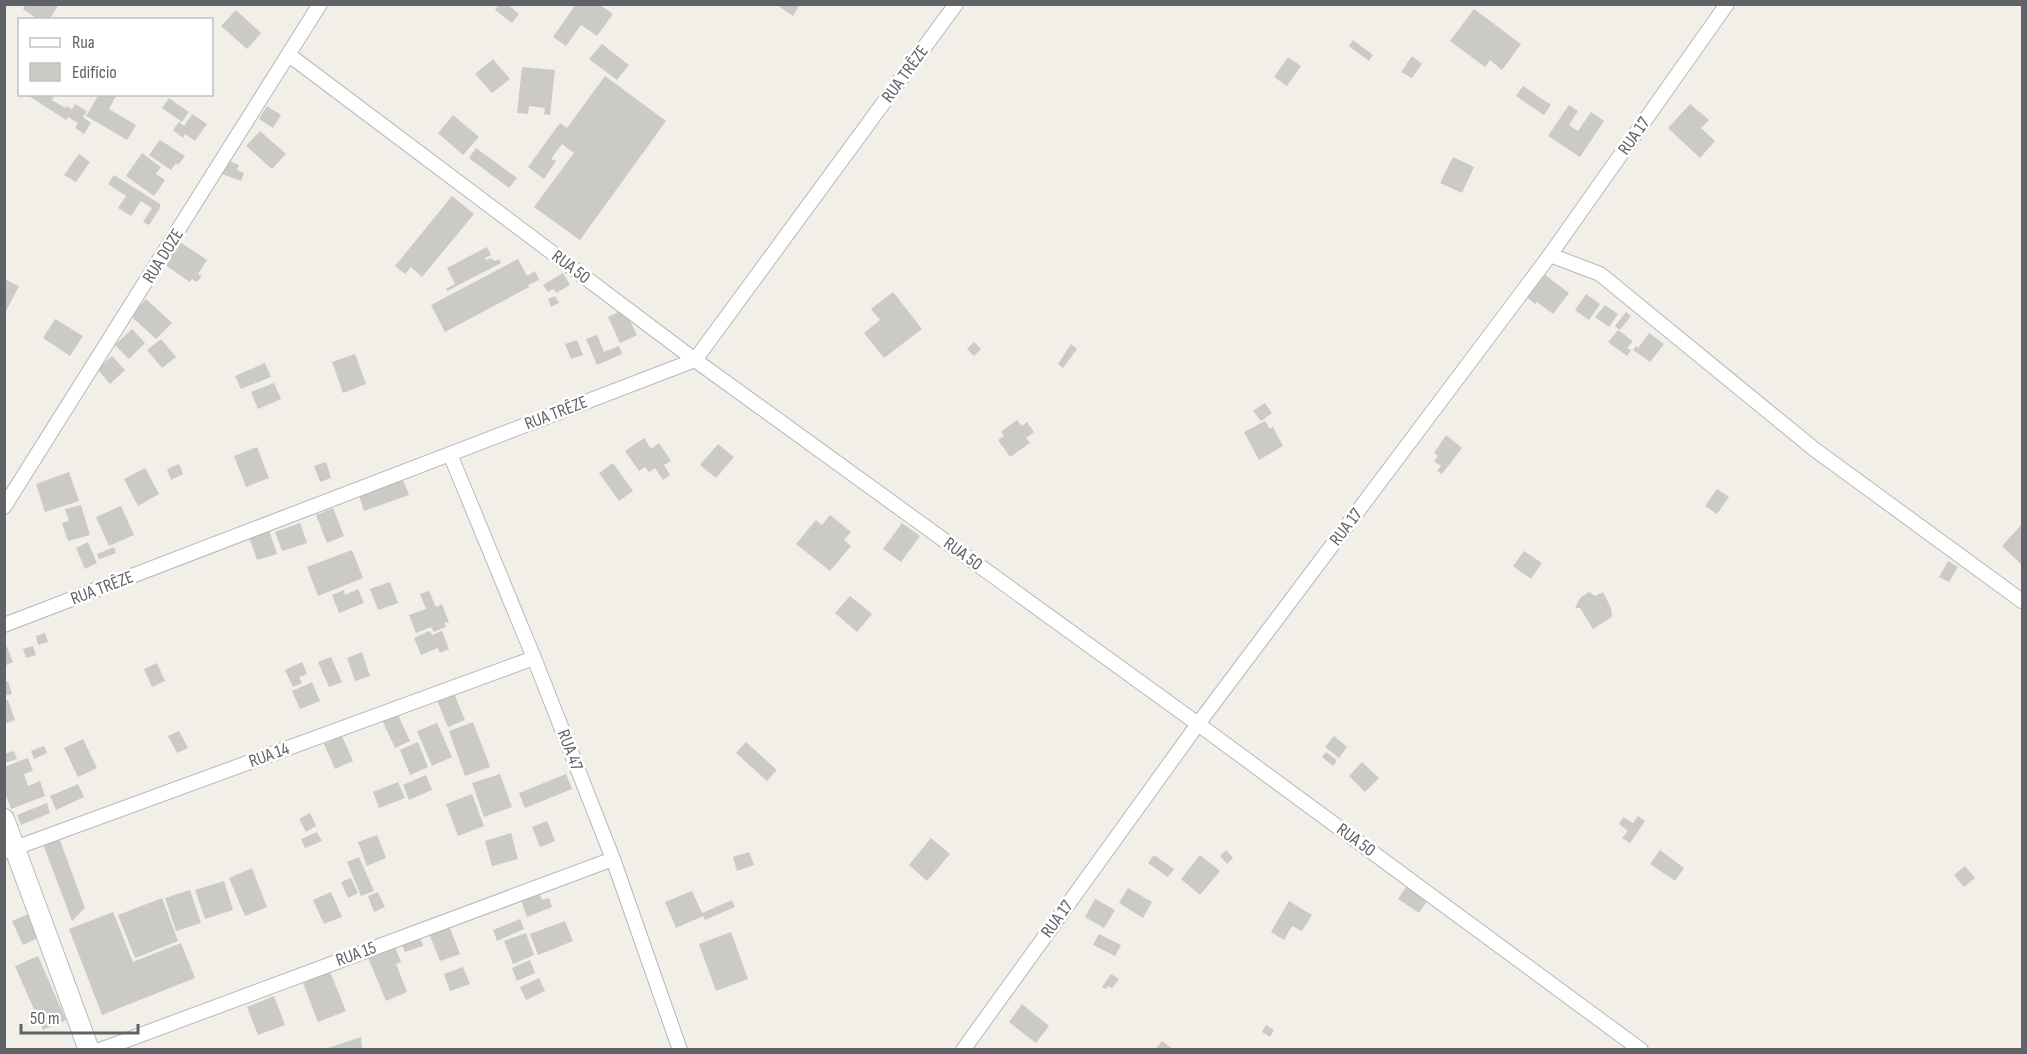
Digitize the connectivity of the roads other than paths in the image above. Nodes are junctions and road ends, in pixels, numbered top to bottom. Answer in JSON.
{"nodes":[{"id":1,"x":321,"y":4,"type":"edge"},
{"id":2,"x":956,"y":4,"type":"edge"},
{"id":3,"x":1727,"y":4,"type":"edge"},
{"id":4,"x":289,"y":55,"type":"junction"},
{"id":5,"x":1550,"y":255,"type":"junction"},
{"id":6,"x":695,"y":360,"type":"junction"},
{"id":7,"x":450,"y":454,"type":"junction"},
{"id":8,"x":4,"y":507,"type":"edge"},
{"id":9,"x":2022,"y":601,"type":"edge"},
{"id":10,"x":4,"y":625,"type":"edge"},
{"id":11,"x":534,"y":658,"type":"junction"},
{"id":12,"x":1198,"y":724,"type":"junction"},
{"id":13,"x":4,"y":819,"type":"edge"},
{"id":14,"x":10,"y":850,"type":"edge"},
{"id":15,"x":613,"y":859,"type":"junction"},
{"id":16,"x":89,"y":1050,"type":"edge"},
{"id":17,"x":100,"y":1050,"type":"edge"},
{"id":18,"x":680,"y":1050,"type":"edge"},
{"id":19,"x":963,"y":1050,"type":"edge"},
{"id":20,"x":1641,"y":1050,"type":"edge"}],
"edges":[{"from":1,"to":4,"type":"street","name":"RUA DOZE"},
{"from":2,"to":6,"type":"street","name":"RUA TRÊZE"},
{"from":3,"to":5,"type":"street","name":"RUA 17"},
{"from":4,"to":6,"type":"street","name":"RUA 50"},
{"from":4,"to":8,"type":"street","name":"RUA DOZE"},
{"from":5,"to":9,"type":"street"},
{"from":5,"to":12,"type":"street","name":"RUA 17"},
{"from":6,"to":7,"type":"street","name":"RUA TRÊZE"},
{"from":6,"to":12,"type":"street","name":"RUA 50"},
{"from":7,"to":10,"type":"street","name":"RUA TRÊZE"},
{"from":7,"to":11,"type":"street","name":"RUA 47"},
{"from":11,"to":14,"type":"street","name":"RUA 14"},
{"from":11,"to":15,"type":"street","name":"RUA 47"},
{"from":12,"to":19,"type":"street","name":"RUA 17"},
{"from":12,"to":20,"type":"street","name":"RUA 50"},
{"from":13,"to":14,"type":"main road"},
{"from":14,"to":16,"type":"main road"},
{"from":15,"to":17,"type":"street","name":"RUA 15"},
{"from":15,"to":18,"type":"street","name":"RUA 47"}]}
